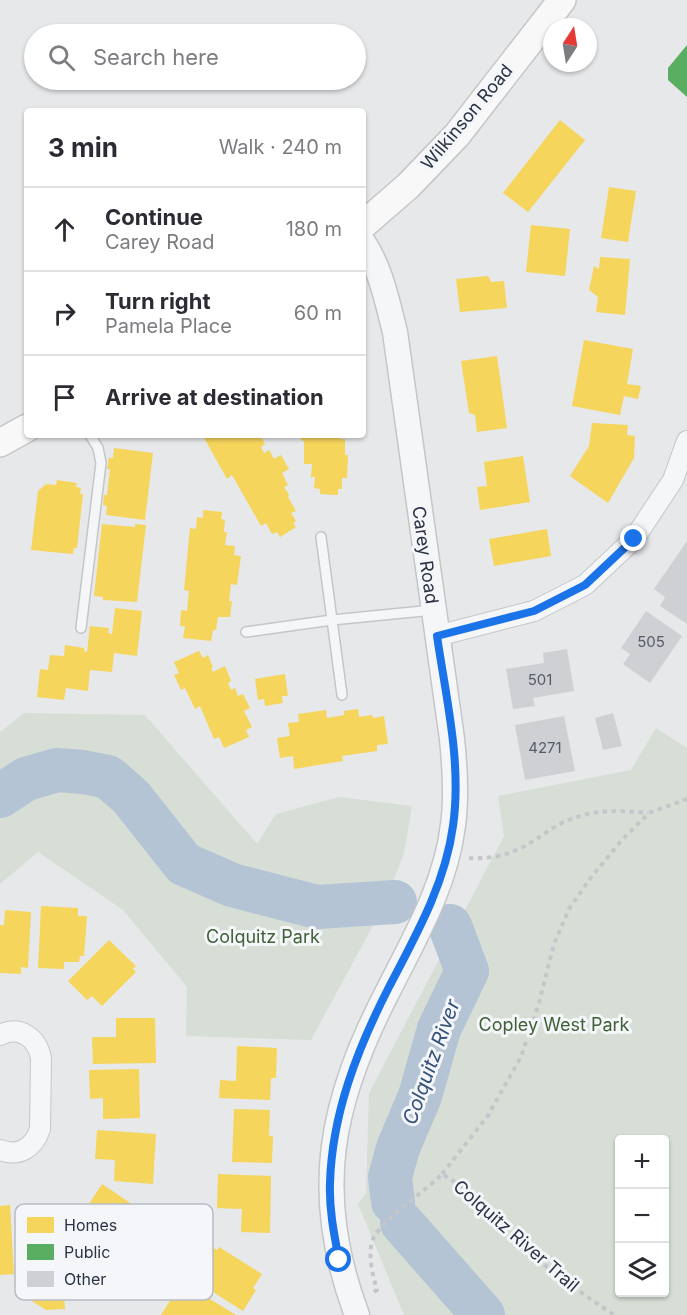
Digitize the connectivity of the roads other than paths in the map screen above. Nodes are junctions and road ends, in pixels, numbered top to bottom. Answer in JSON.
{"nodes":[{"id":1,"x":562,"y":0,"type":"edge"},
{"id":2,"x":366,"y":222,"type":"edge"},
{"id":3,"x":366,"y":246,"type":"edge"},
{"id":4,"x":24,"y":430,"type":"edge"},
{"id":5,"x":92,"y":438,"type":"edge"},
{"id":6,"x":687,"y":441,"type":"edge"},
{"id":7,"x":0,"y":443,"type":"edge"},
{"id":8,"x":321,"y":537,"type":"dead end"},
{"id":9,"x":433,"y":610,"type":"junction"},
{"id":10,"x":332,"y":620,"type":"junction"},
{"id":11,"x":81,"y":628,"type":"dead end"},
{"id":12,"x":246,"y":632,"type":"dead end"},
{"id":13,"x":437,"y":636,"type":"junction"},
{"id":14,"x":342,"y":696,"type":"dead end"},
{"id":15,"x":0,"y":1035,"type":"edge"},
{"id":16,"x":0,"y":1150,"type":"edge"},
{"id":17,"x":357,"y":1315,"type":"edge"}],
"edges":[{"from":1,"to":2,"type":"main road","name":"Wilkinson Road"},
{"from":3,"to":9,"type":"street","name":"Carey Road"},
{"from":4,"to":7,"type":"main road"},
{"from":5,"to":11,"type":"lane"},
{"from":6,"to":13,"type":"street"},
{"from":8,"to":10,"type":"lane"},
{"from":9,"to":10,"type":"lane"},
{"from":9,"to":13,"type":"street","name":"Carey Road"},
{"from":10,"to":12,"type":"lane"},
{"from":10,"to":14,"type":"lane"},
{"from":13,"to":17,"type":"street","name":"Carey Road"},
{"from":15,"to":16,"type":"street"}]}
